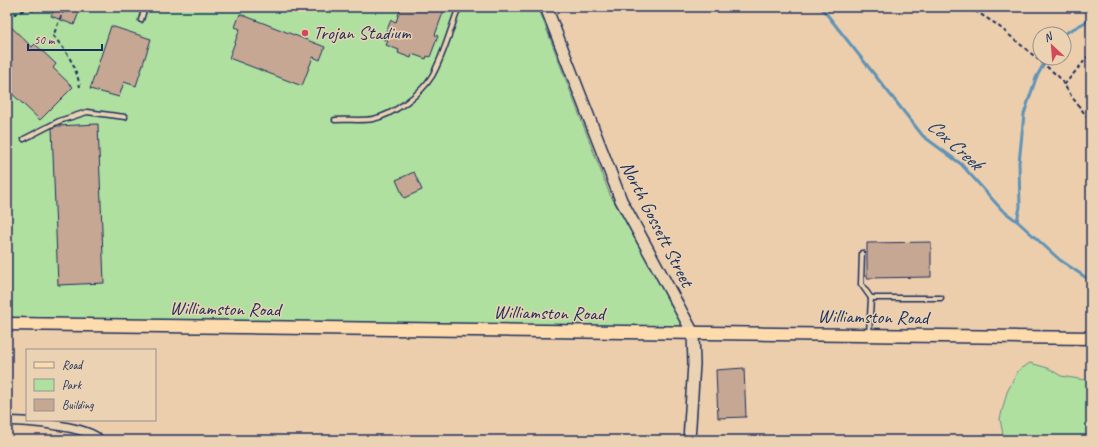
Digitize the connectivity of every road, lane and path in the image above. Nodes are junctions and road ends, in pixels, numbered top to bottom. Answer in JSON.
{"nodes":[{"id":1,"x":24,"y":7,"type":"edge"},
{"id":2,"x":44,"y":7,"type":"edge"},
{"id":3,"x":58,"y":7,"type":"edge"},
{"id":4,"x":145,"y":7,"type":"edge"},
{"id":5,"x":459,"y":7,"type":"edge"},
{"id":6,"x":546,"y":7,"type":"edge"},
{"id":7,"x":968,"y":7,"type":"edge"},
{"id":8,"x":27,"y":9,"type":"junction"},
{"id":9,"x":7,"y":13,"type":"edge"},
{"id":10,"x":141,"y":20,"type":"dead end"},
{"id":11,"x":1091,"y":53,"type":"edge"},
{"id":12,"x":1064,"y":85,"type":"junction"},
{"id":13,"x":80,"y":87,"type":"dead end"},
{"id":14,"x":125,"y":117,"type":"dead end"},
{"id":15,"x":335,"y":120,"type":"dead end"},
{"id":16,"x":1091,"y":122,"type":"edge"},
{"id":17,"x":24,"y":139,"type":"dead end"},
{"id":18,"x":862,"y":253,"type":"dead end"},
{"id":19,"x":871,"y":298,"type":"junction"},
{"id":20,"x":942,"y":298,"type":"dead end"},
{"id":21,"x":7,"y":324,"type":"edge"},
{"id":22,"x":693,"y":333,"type":"junction"},
{"id":23,"x":868,"y":335,"type":"junction"},
{"id":24,"x":1091,"y":338,"type":"edge"},
{"id":25,"x":7,"y":421,"type":"edge"},
{"id":26,"x":100,"y":440,"type":"edge"},
{"id":27,"x":689,"y":440,"type":"edge"}],
"edges":[{"from":1,"to":8,"type":"path"},
{"from":2,"to":8,"type":"path"},
{"from":3,"to":13,"type":"path"},
{"from":4,"to":10,"type":"lane"},
{"from":5,"to":15,"type":"lane"},
{"from":6,"to":22,"type":"street","name":"North Gossett Street"},
{"from":7,"to":12,"type":"path"},
{"from":8,"to":9,"type":"path"},
{"from":11,"to":12,"type":"path"},
{"from":12,"to":16,"type":"path"},
{"from":14,"to":17,"type":"lane"},
{"from":18,"to":19,"type":"lane"},
{"from":19,"to":20,"type":"lane"},
{"from":19,"to":23,"type":"lane"},
{"from":21,"to":22,"type":"main road","name":"Williamston Road"},
{"from":22,"to":23,"type":"main road","name":"Williamston Road"},
{"from":22,"to":27,"type":"street","name":"North Gossett Street"},
{"from":23,"to":24,"type":"main road","name":"Williamston Road"},
{"from":25,"to":26,"type":"street"}]}
